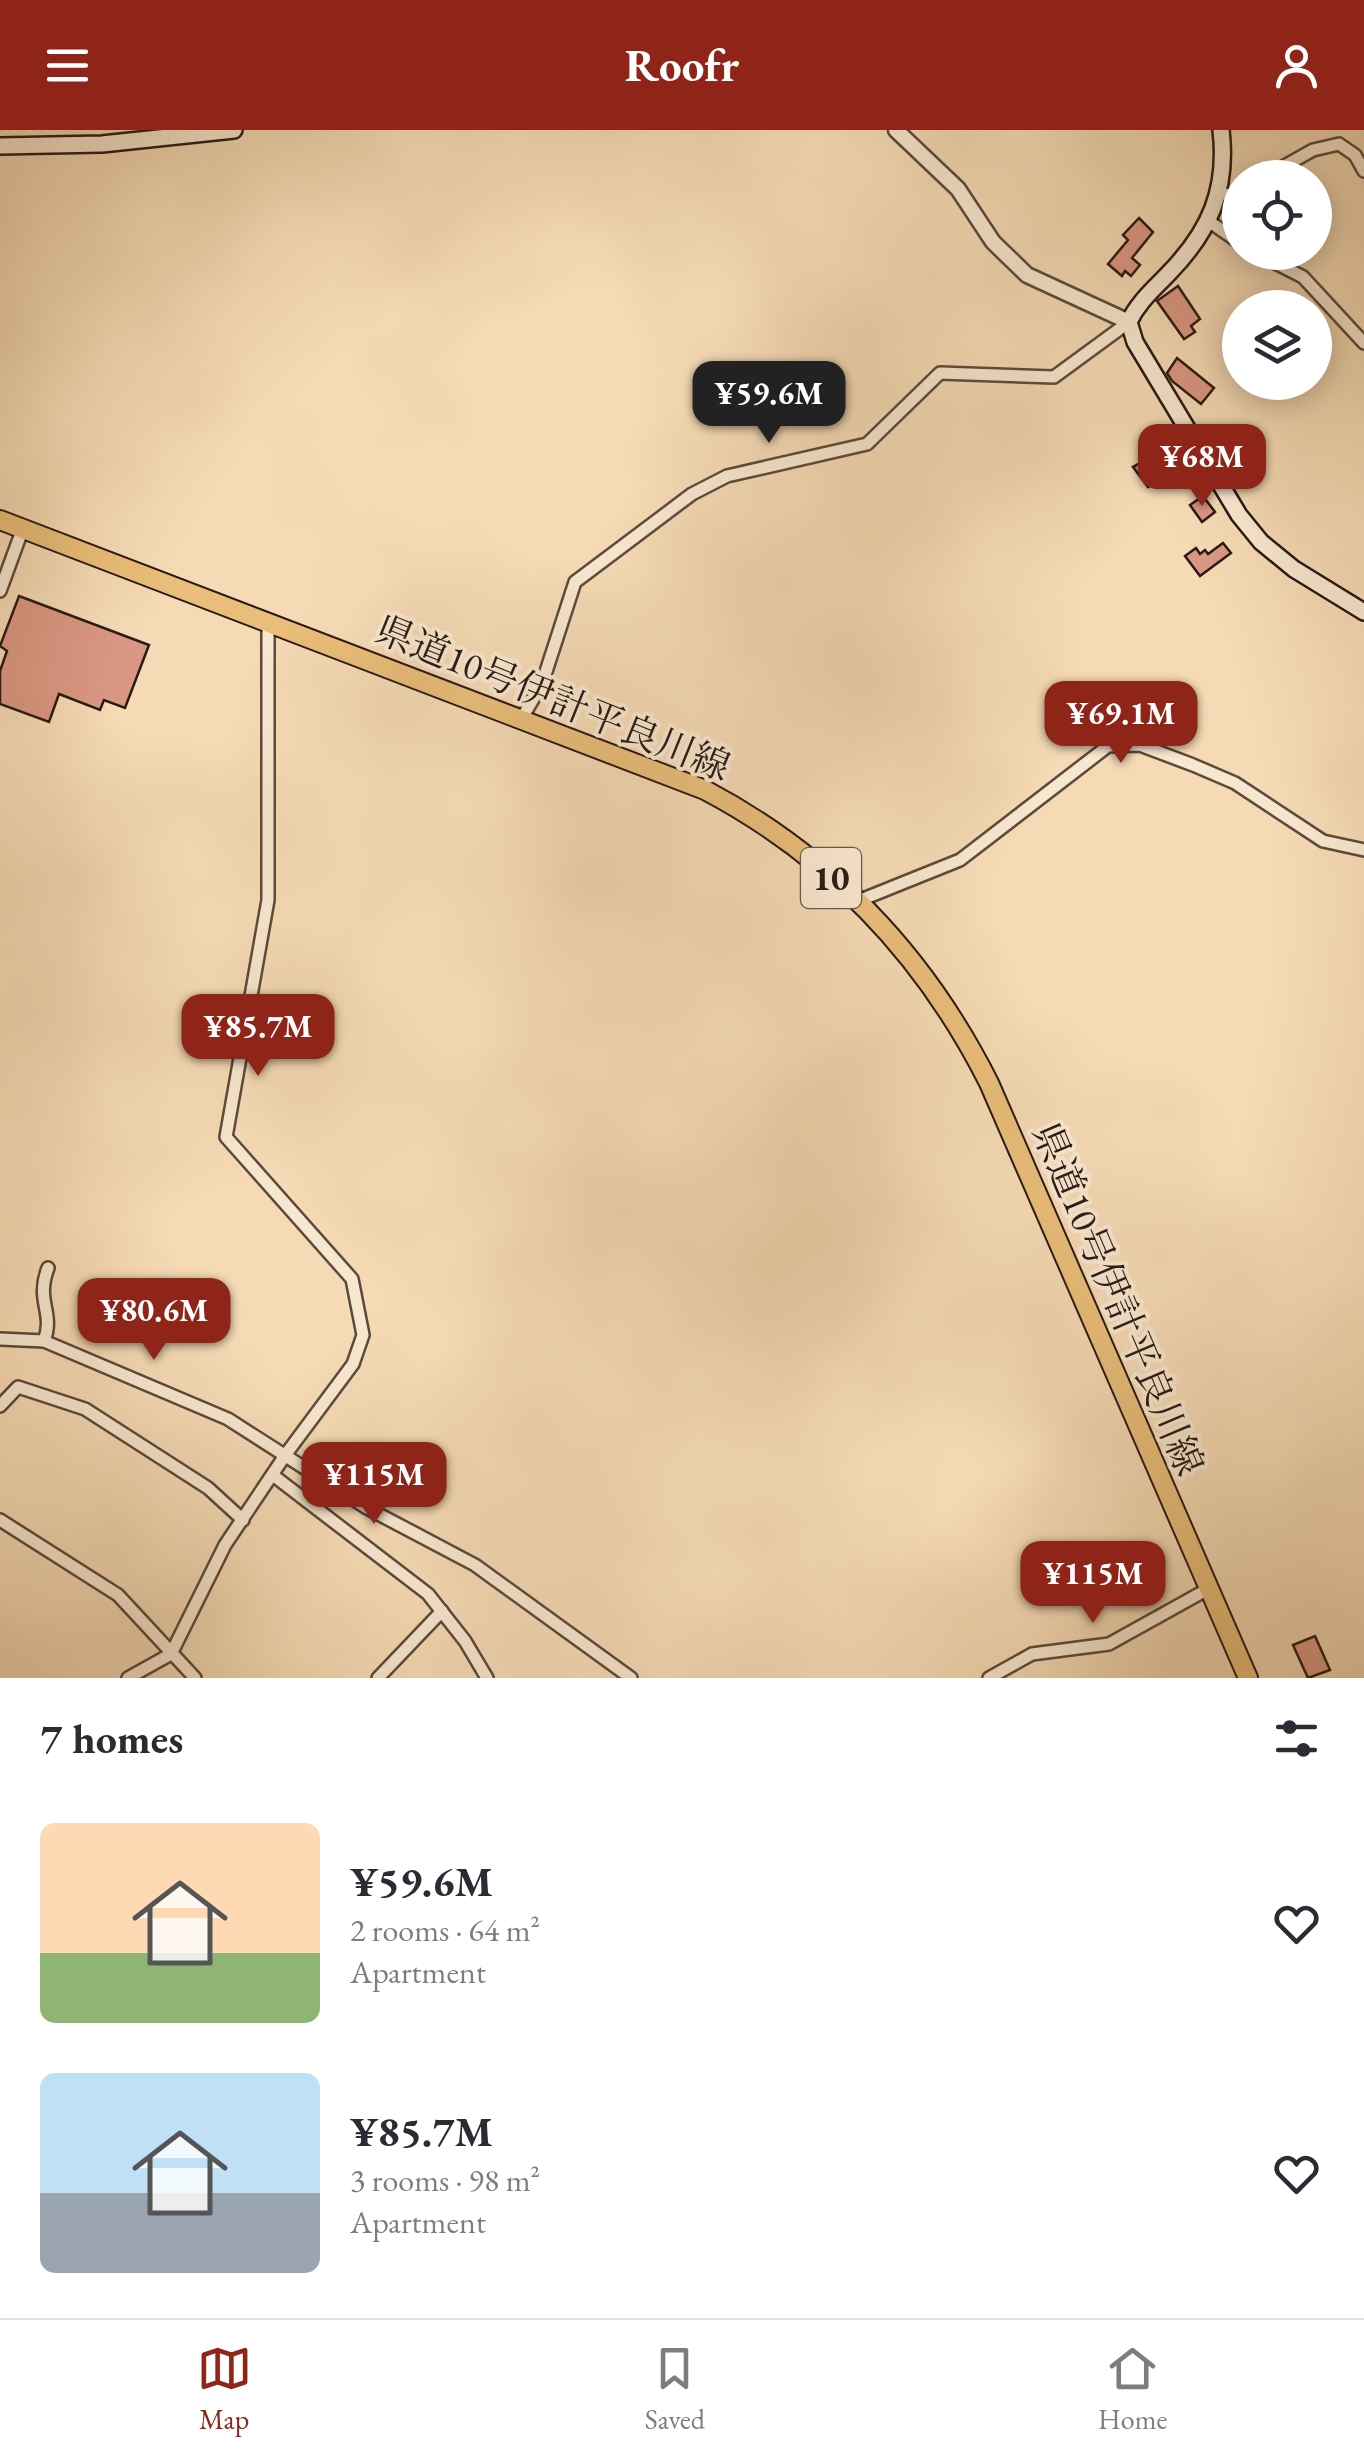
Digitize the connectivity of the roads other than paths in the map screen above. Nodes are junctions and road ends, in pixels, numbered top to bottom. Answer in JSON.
{"nodes":[{"id":1,"x":234,"y":130,"type":"edge"},
{"id":2,"x":896,"y":130,"type":"edge"},
{"id":3,"x":1221,"y":130,"type":"edge"},
{"id":4,"x":0,"y":146,"type":"edge"},
{"id":5,"x":1296,"y":160,"type":"edge"},
{"id":6,"x":1364,"y":172,"type":"edge"},
{"id":7,"x":1220,"y":193,"type":"joint"},
{"id":8,"x":1210,"y":222,"type":"junction"},
{"id":9,"x":1222,"y":230,"type":"edge"},
{"id":10,"x":1289,"y":270,"type":"edge"},
{"id":11,"x":1129,"y":322,"type":"junction"},
{"id":12,"x":1364,"y":343,"type":"edge"},
{"id":13,"x":0,"y":520,"type":"edge"},
{"id":14,"x":22,"y":528,"type":"junction"},
{"id":15,"x":0,"y":591,"type":"edge"},
{"id":16,"x":1364,"y":612,"type":"edge"},
{"id":17,"x":268,"y":622,"type":"junction"},
{"id":18,"x":522,"y":718,"type":"junction"},
{"id":19,"x":1364,"y":850,"type":"edge"},
{"id":20,"x":858,"y":901,"type":"junction"},
{"id":21,"x":48,"y":1268,"type":"dead end"},
{"id":22,"x":0,"y":1339,"type":"edge"},
{"id":23,"x":44,"y":1341,"type":"junction"},
{"id":24,"x":0,"y":1406,"type":"edge"},
{"id":25,"x":286,"y":1454,"type":"junction"},
{"id":26,"x":274,"y":1476,"type":"junction"},
{"id":27,"x":0,"y":1520,"type":"edge"},
{"id":28,"x":243,"y":1520,"type":"junction"},
{"id":29,"x":1208,"y":1589,"type":"junction"},
{"id":30,"x":442,"y":1611,"type":"junction"},
{"id":31,"x":171,"y":1654,"type":"junction"},
{"id":32,"x":128,"y":1678,"type":"edge"},
{"id":33,"x":194,"y":1678,"type":"edge"},
{"id":34,"x":378,"y":1678,"type":"edge"},
{"id":35,"x":487,"y":1678,"type":"edge"},
{"id":36,"x":630,"y":1678,"type":"edge"},
{"id":37,"x":989,"y":1678,"type":"edge"},
{"id":38,"x":1248,"y":1678,"type":"edge"}],
"edges":[{"from":1,"to":4,"type":"main road"},
{"from":2,"to":11,"type":"street"},
{"from":3,"to":7,"type":"main road"},
{"from":5,"to":6,"type":"street"},
{"from":7,"to":8,"type":"main road"},
{"from":8,"to":9,"type":"street"},
{"from":8,"to":11,"type":"main road"},
{"from":10,"to":12,"type":"street"},
{"from":11,"to":16,"type":"main road"},
{"from":11,"to":18,"type":"street"},
{"from":13,"to":14,"type":"main road","name":"県道10号伊計平良川線","number":"10"},
{"from":14,"to":15,"type":"street"},
{"from":14,"to":17,"type":"main road","name":"県道10号伊計平良川線","number":"10"},
{"from":17,"to":18,"type":"main road","name":"県道10号伊計平良川線","number":"10"},
{"from":17,"to":25,"type":"street"},
{"from":18,"to":20,"type":"main road","name":"県道10号伊計平良川線","number":"10"},
{"from":19,"to":20,"type":"street"},
{"from":20,"to":29,"type":"main road","name":"県道10号伊計平良川線","number":"10"},
{"from":21,"to":23,"type":"street"},
{"from":22,"to":23,"type":"street"},
{"from":23,"to":25,"type":"street"},
{"from":24,"to":28,"type":"street"},
{"from":25,"to":26,"type":"street"},
{"from":25,"to":36,"type":"street"},
{"from":26,"to":28,"type":"street"},
{"from":26,"to":30,"type":"street"},
{"from":27,"to":31,"type":"street"},
{"from":28,"to":31,"type":"street"},
{"from":29,"to":37,"type":"street"},
{"from":29,"to":38,"type":"main road","name":"県道10号伊計平良川線","number":"10"},
{"from":30,"to":34,"type":"street"},
{"from":30,"to":35,"type":"street"},
{"from":31,"to":32,"type":"street"},
{"from":31,"to":33,"type":"street"}]}
